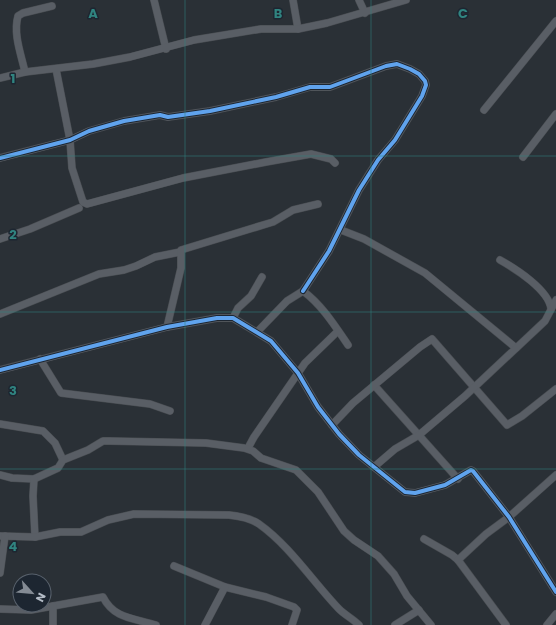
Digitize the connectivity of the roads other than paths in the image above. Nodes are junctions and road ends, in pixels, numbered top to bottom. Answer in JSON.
{"nodes":[{"id":1,"x":154,"y":0,"type":"edge"},
{"id":2,"x":293,"y":0,"type":"edge"},
{"id":3,"x":359,"y":0,"type":"edge"},
{"id":4,"x":406,"y":0,"type":"edge"},
{"id":5,"x":52,"y":6,"type":"dead end"},
{"id":6,"x":365,"y":13,"type":"junction"},
{"id":7,"x":556,"y":21,"type":"edge"},
{"id":8,"x":298,"y":29,"type":"junction"},
{"id":9,"x":166,"y":49,"type":"junction"},
{"id":10,"x":56,"y":68,"type":"junction"},
{"id":11,"x":25,"y":72,"type":"junction"},
{"id":12,"x":0,"y":78,"type":"edge"},
{"id":13,"x":484,"y":110,"type":"dead end"},
{"id":14,"x":556,"y":114,"type":"edge"},
{"id":15,"x":70,"y":140,"type":"junction"},
{"id":16,"x":523,"y":157,"type":"dead end"},
{"id":17,"x":0,"y":158,"type":"edge"},
{"id":18,"x":335,"y":163,"type":"dead end"},
{"id":19,"x":318,"y":204,"type":"dead end"},
{"id":20,"x":79,"y":208,"type":"dead end"},
{"id":21,"x":340,"y":230,"type":"junction"},
{"id":22,"x":0,"y":239,"type":"edge"},
{"id":23,"x":180,"y":252,"type":"junction"},
{"id":24,"x":500,"y":260,"type":"dead end"},
{"id":25,"x":262,"y":277,"type":"dead end"},
{"id":26,"x":304,"y":291,"type":"junction"},
{"id":27,"x":556,"y":300,"type":"edge"},
{"id":28,"x":551,"y":312,"type":"junction"},
{"id":29,"x":0,"y":314,"type":"edge"},
{"id":30,"x":233,"y":318,"type":"junction"},
{"id":31,"x":167,"y":327,"type":"junction"},
{"id":32,"x":258,"y":331,"type":"junction"},
{"id":33,"x":338,"y":331,"type":"junction"},
{"id":34,"x":348,"y":345,"type":"dead end"},
{"id":35,"x":516,"y":348,"type":"junction"},
{"id":36,"x":40,"y":359,"type":"junction"},
{"id":37,"x":0,"y":370,"type":"edge"},
{"id":38,"x":298,"y":373,"type":"junction"},
{"id":39,"x":374,"y":385,"type":"junction"},
{"id":40,"x":474,"y":386,"type":"junction"},
{"id":41,"x":556,"y":389,"type":"edge"},
{"id":42,"x":170,"y":410,"type":"dead end"},
{"id":43,"x":0,"y":424,"type":"edge"},
{"id":44,"x":332,"y":425,"type":"junction"},
{"id":45,"x":419,"y":435,"type":"junction"},
{"id":46,"x":248,"y":448,"type":"junction"},
{"id":47,"x":63,"y":460,"type":"junction"},
{"id":48,"x":374,"y":467,"type":"junction"},
{"id":49,"x":0,"y":475,"type":"edge"},
{"id":50,"x":555,"y":478,"type":"edge"},
{"id":51,"x":34,"y":479,"type":"junction"},
{"id":52,"x":458,"y":479,"type":"junction"},
{"id":53,"x":510,"y":517,"type":"junction"},
{"id":54,"x":3,"y":536,"type":"edge"},
{"id":55,"x":34,"y":537,"type":"junction"},
{"id":56,"x":424,"y":538,"type":"dead end"},
{"id":57,"x":458,"y":560,"type":"junction"},
{"id":58,"x":174,"y":566,"type":"dead end"},
{"id":59,"x":0,"y":573,"type":"edge"},
{"id":60,"x":225,"y":587,"type":"junction"},
{"id":61,"x":556,"y":592,"type":"edge"},
{"id":62,"x":53,"y":606,"type":"junction"},
{"id":63,"x":0,"y":609,"type":"edge"},
{"id":64,"x":419,"y":610,"type":"junction"},
{"id":65,"x":556,"y":614,"type":"edge"},
{"id":66,"x":53,"y":625,"type":"edge"},
{"id":67,"x":156,"y":625,"type":"edge"},
{"id":68,"x":205,"y":625,"type":"edge"},
{"id":69,"x":292,"y":625,"type":"edge"},
{"id":70,"x":359,"y":625,"type":"edge"},
{"id":71,"x":395,"y":625,"type":"edge"},
{"id":72,"x":431,"y":625,"type":"edge"},
{"id":73,"x":506,"y":625,"type":"edge"},
{"id":74,"x":547,"y":625,"type":"edge"}],
"edges":[{"from":1,"to":9,"type":"street"},
{"from":2,"to":8,"type":"street"},
{"from":3,"to":6,"type":"street"},
{"from":4,"to":6,"type":"street"},
{"from":5,"to":11,"type":"street"},
{"from":6,"to":8,"type":"street"},
{"from":7,"to":13,"type":"street"},
{"from":8,"to":9,"type":"street"},
{"from":9,"to":10,"type":"street"},
{"from":10,"to":11,"type":"street"},
{"from":10,"to":15,"type":"street"},
{"from":11,"to":12,"type":"street"},
{"from":14,"to":16,"type":"street"},
{"from":15,"to":17,"type":"street"},
{"from":15,"to":18,"type":"street"},
{"from":15,"to":21,"type":"street"},
{"from":19,"to":23,"type":"street"},
{"from":20,"to":22,"type":"street"},
{"from":21,"to":26,"type":"street"},
{"from":21,"to":35,"type":"street"},
{"from":23,"to":29,"type":"street"},
{"from":23,"to":31,"type":"street"},
{"from":24,"to":28,"type":"street"},
{"from":25,"to":30,"type":"street"},
{"from":26,"to":32,"type":"street"},
{"from":26,"to":33,"type":"street"},
{"from":27,"to":28,"type":"street"},
{"from":28,"to":35,"type":"street"},
{"from":30,"to":31,"type":"street"},
{"from":30,"to":32,"type":"street"},
{"from":31,"to":36,"type":"street"},
{"from":32,"to":38,"type":"street"},
{"from":33,"to":34,"type":"street"},
{"from":33,"to":38,"type":"street"},
{"from":35,"to":40,"type":"street"},
{"from":36,"to":37,"type":"street"},
{"from":36,"to":42,"type":"street"},
{"from":38,"to":44,"type":"street"},
{"from":38,"to":46,"type":"street"},
{"from":39,"to":40,"type":"street"},
{"from":39,"to":44,"type":"street"},
{"from":39,"to":45,"type":"street"},
{"from":40,"to":41,"type":"street"},
{"from":40,"to":45,"type":"street"},
{"from":43,"to":47,"type":"street"},
{"from":44,"to":48,"type":"street"},
{"from":45,"to":48,"type":"street"},
{"from":45,"to":52,"type":"street"},
{"from":46,"to":47,"type":"street"},
{"from":46,"to":64,"type":"street"},
{"from":47,"to":51,"type":"street"},
{"from":48,"to":52,"type":"street"},
{"from":49,"to":51,"type":"street"},
{"from":50,"to":53,"type":"street"},
{"from":51,"to":55,"type":"street"},
{"from":52,"to":53,"type":"street"},
{"from":53,"to":57,"type":"street"},
{"from":53,"to":61,"type":"street"},
{"from":54,"to":55,"type":"street"},
{"from":54,"to":59,"type":"street"},
{"from":55,"to":70,"type":"street"},
{"from":56,"to":57,"type":"street"},
{"from":57,"to":73,"type":"street"},
{"from":58,"to":60,"type":"street"},
{"from":60,"to":68,"type":"street"},
{"from":60,"to":69,"type":"street"},
{"from":62,"to":63,"type":"street"},
{"from":62,"to":66,"type":"street"},
{"from":62,"to":67,"type":"street"},
{"from":64,"to":71,"type":"street"},
{"from":64,"to":72,"type":"street"},
{"from":65,"to":74,"type":"street"}]}
